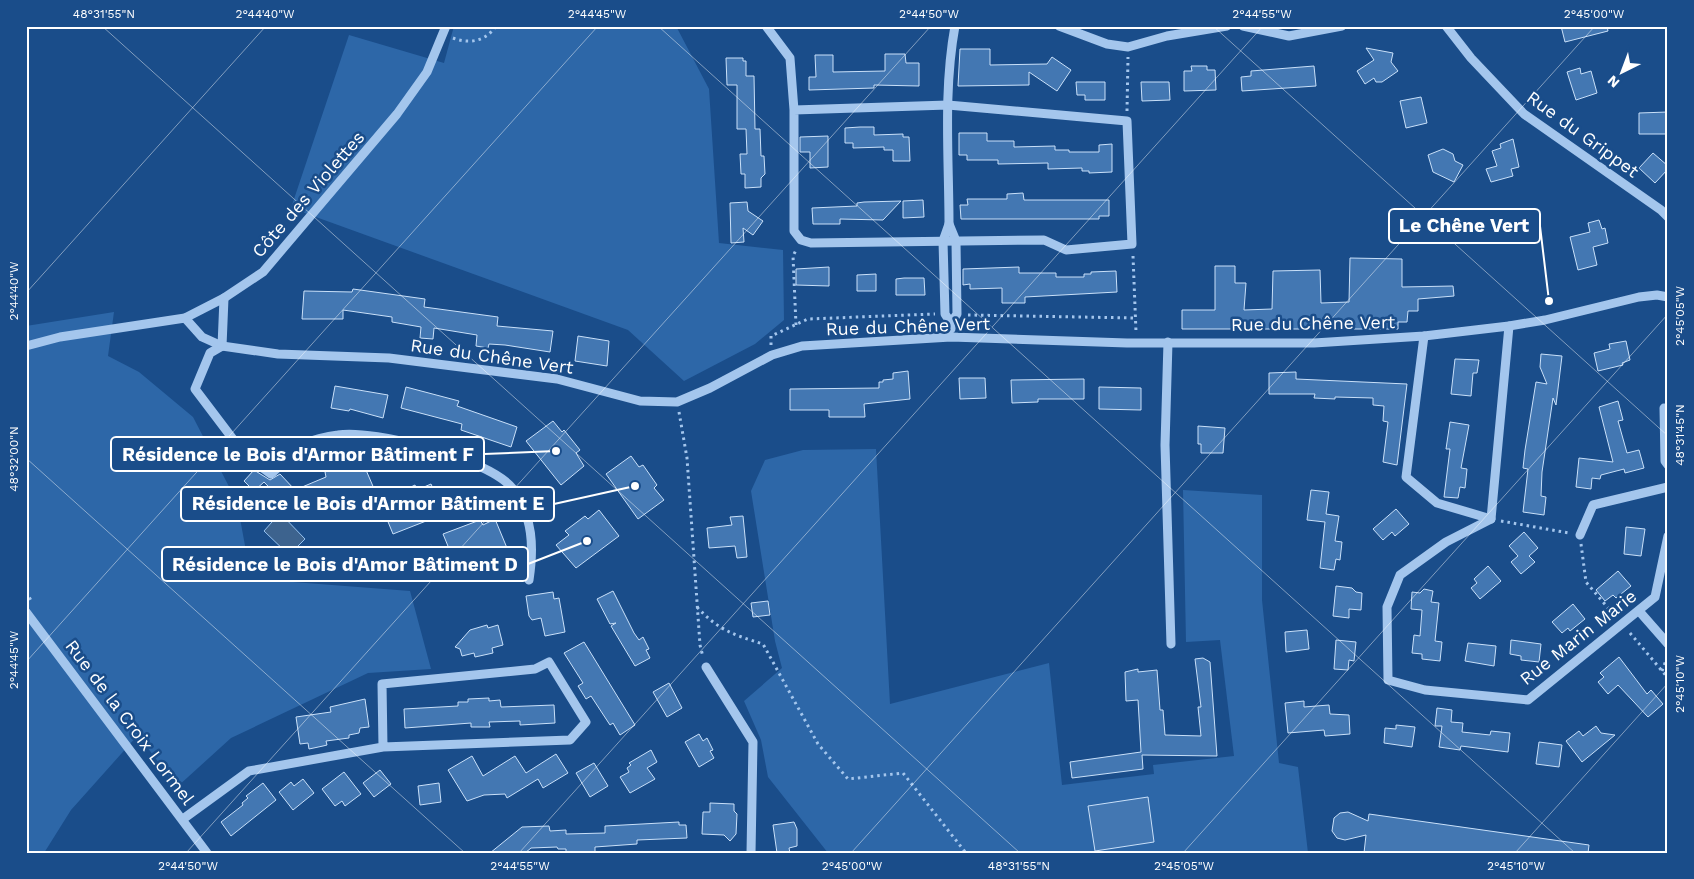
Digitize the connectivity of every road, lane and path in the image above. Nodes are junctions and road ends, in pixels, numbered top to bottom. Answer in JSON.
{"nodes":[{"id":1,"x":496,"y":26,"type":"edge"},
{"id":2,"x":766,"y":26,"type":"edge"},
{"id":3,"x":955,"y":26,"type":"edge"},
{"id":4,"x":1059,"y":26,"type":"edge"},
{"id":5,"x":1166,"y":26,"type":"edge"},
{"id":6,"x":1227,"y":26,"type":"edge"},
{"id":7,"x":1243,"y":26,"type":"edge"},
{"id":8,"x":1342,"y":26,"type":"edge"},
{"id":9,"x":1446,"y":26,"type":"edge"},
{"id":10,"x":445,"y":30,"type":"edge"},
{"id":11,"x":1167,"y":36,"type":"junction"},
{"id":12,"x":1128,"y":47,"type":"junction"},
{"id":13,"x":948,"y":105,"type":"junction"},
{"id":14,"x":794,"y":110,"type":"junction"},
{"id":15,"x":1127,"y":121,"type":"junction"},
{"id":16,"x":1664,"y":208,"type":"edge"},
{"id":17,"x":1668,"y":217,"type":"edge"},
{"id":18,"x":948,"y":224,"type":"junction"},
{"id":19,"x":1132,"y":236,"type":"junction"},
{"id":20,"x":801,"y":240,"type":"junction"},
{"id":21,"x":943,"y":241,"type":"junction"},
{"id":22,"x":956,"y":241,"type":"junction"},
{"id":23,"x":1668,"y":297,"type":"edge"},
{"id":24,"x":224,"y":298,"type":"junction"},
{"id":25,"x":185,"y":318,"type":"junction"},
{"id":26,"x":951,"y":324,"type":"junction"},
{"id":27,"x":796,"y":325,"type":"dead end"},
{"id":28,"x":1509,"y":326,"type":"junction"},
{"id":29,"x":1424,"y":336,"type":"junction"},
{"id":30,"x":951,"y":337,"type":"junction"},
{"id":31,"x":1168,"y":342,"type":"junction"},
{"id":32,"x":1135,"y":343,"type":"junction"},
{"id":33,"x":26,"y":346,"type":"edge"},
{"id":34,"x":222,"y":346,"type":"junction"},
{"id":35,"x":677,"y":402,"type":"junction"},
{"id":36,"x":1664,"y":408,"type":"dead end"},
{"id":37,"x":1668,"y":465,"type":"edge"},
{"id":38,"x":1668,"y":487,"type":"edge"},
{"id":39,"x":1491,"y":519,"type":"junction"},
{"id":40,"x":1580,"y":535,"type":"junction"},
{"id":41,"x":1668,"y":536,"type":"edge"},
{"id":42,"x":529,"y":580,"type":"dead end"},
{"id":43,"x":698,"y":607,"type":"junction"},
{"id":44,"x":1639,"y":610,"type":"junction"},
{"id":45,"x":26,"y":612,"type":"edge"},
{"id":46,"x":1622,"y":624,"type":"junction"},
{"id":47,"x":1171,"y":644,"type":"dead end"},
{"id":48,"x":1668,"y":644,"type":"edge"},
{"id":49,"x":1668,"y":654,"type":"edge"},
{"id":50,"x":706,"y":667,"type":"joint"},
{"id":51,"x":1662,"y":672,"type":"junction"},
{"id":52,"x":1668,"y":678,"type":"edge"},
{"id":53,"x":383,"y":748,"type":"junction"},
{"id":54,"x":183,"y":819,"type":"junction"},
{"id":55,"x":207,"y":853,"type":"edge"},
{"id":56,"x":751,"y":853,"type":"edge"},
{"id":57,"x":966,"y":853,"type":"edge"}],
"edges":[{"from":1,"to":10,"type":"path"},
{"from":2,"to":14,"type":"street"},
{"from":3,"to":13,"type":"street"},
{"from":4,"to":12,"type":"street"},
{"from":5,"to":11,"type":"street"},
{"from":6,"to":11,"type":"street"},
{"from":7,"to":8,"type":"street"},
{"from":9,"to":16,"type":"street","name":"Rue du Grippet"},
{"from":10,"to":24,"type":"street","name":"Côte des Violettes"},
{"from":11,"to":12,"type":"street"},
{"from":12,"to":15,"type":"path"},
{"from":13,"to":14,"type":"street"},
{"from":13,"to":15,"type":"street"},
{"from":13,"to":18,"type":"street"},
{"from":14,"to":20,"type":"street"},
{"from":15,"to":19,"type":"street"},
{"from":16,"to":17,"type":"street","name":"Rue du Grippet"},
{"from":18,"to":21,"type":"street"},
{"from":18,"to":22,"type":"street"},
{"from":19,"to":22,"type":"street"},
{"from":19,"to":32,"type":"path"},
{"from":20,"to":21,"type":"street"},
{"from":20,"to":27,"type":"path"},
{"from":21,"to":22,"type":"street"},
{"from":21,"to":26,"type":"street"},
{"from":22,"to":26,"type":"street"},
{"from":23,"to":28,"type":"street","name":"Rue du Chêne Vert"},
{"from":24,"to":25,"type":"street","name":"Côte des Violettes"},
{"from":24,"to":34,"type":"street"},
{"from":25,"to":33,"type":"street","name":"Côte des Violettes"},
{"from":25,"to":34,"type":"street","name":"Rue du Chêne Vert"},
{"from":26,"to":30,"type":"street"},
{"from":28,"to":29,"type":"street","name":"Rue du Chêne Vert"},
{"from":28,"to":39,"type":"street"},
{"from":29,"to":31,"type":"street","name":"Rue du Chêne Vert"},
{"from":29,"to":39,"type":"street"},
{"from":30,"to":32,"type":"street","name":"Rue du Chêne Vert"},
{"from":30,"to":35,"type":"street","name":"Rue du Chêne Vert"},
{"from":31,"to":32,"type":"street","name":"Rue du Chêne Vert"},
{"from":31,"to":47,"type":"street"},
{"from":34,"to":35,"type":"street","name":"Rue du Chêne Vert"},
{"from":34,"to":42,"type":"street"},
{"from":35,"to":43,"type":"path"},
{"from":36,"to":37,"type":"street"},
{"from":38,"to":40,"type":"street"},
{"from":39,"to":40,"type":"path"},
{"from":39,"to":46,"type":"street","name":"Rue Marin Marie"},
{"from":40,"to":46,"type":"path"},
{"from":41,"to":44,"type":"street","name":"Rue Marin Marie"},
{"from":43,"to":50,"type":"path"},
{"from":43,"to":57,"type":"path"},
{"from":44,"to":46,"type":"street","name":"Rue Marin Marie"},
{"from":44,"to":48,"type":"street"},
{"from":45,"to":54,"type":"street","name":"Rue de la Croix Lormel"},
{"from":46,"to":51,"type":"path"},
{"from":49,"to":51,"type":"path"},
{"from":50,"to":56,"type":"street"},
{"from":51,"to":52,"type":"path"},
{"from":53,"to":53,"type":"street"},
{"from":53,"to":54,"type":"street"},
{"from":54,"to":55,"type":"street","name":"Rue de la Croix Lormel"}]}
